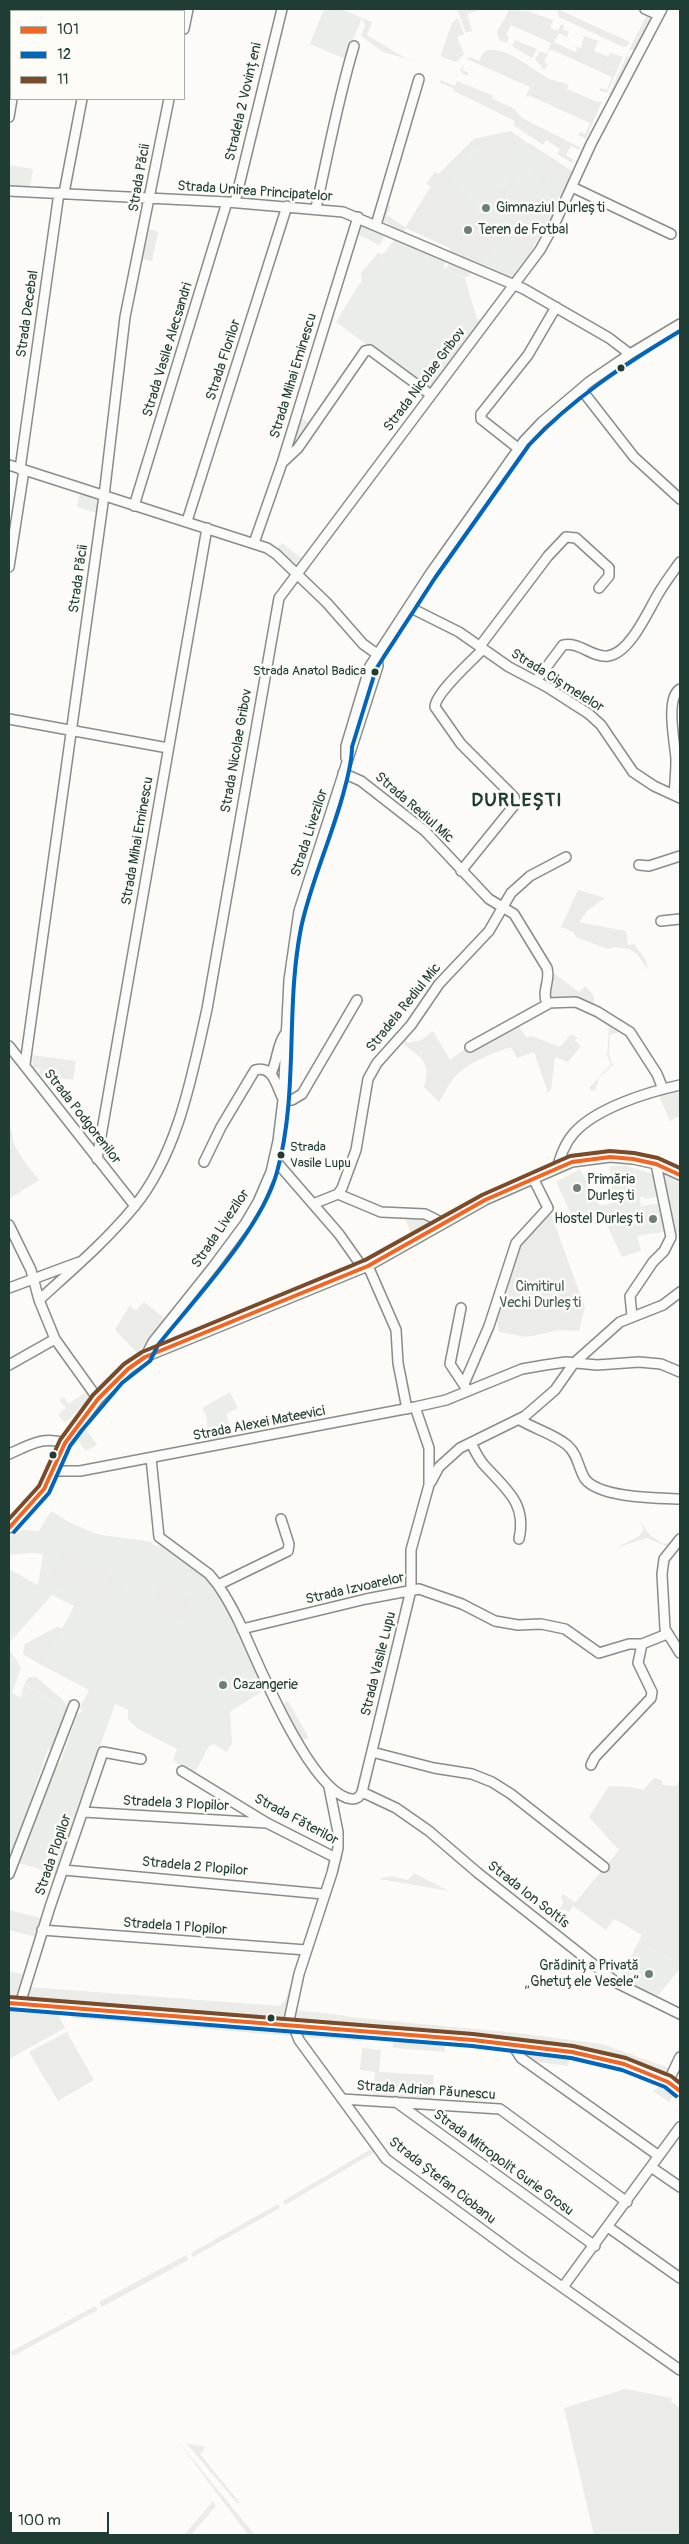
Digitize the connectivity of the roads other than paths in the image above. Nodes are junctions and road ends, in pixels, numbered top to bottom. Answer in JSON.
{"nodes":[{"id":1,"x":188,"y":9,"type":"edge"},
{"id":2,"x":282,"y":9,"type":"edge"},
{"id":3,"x":645,"y":9,"type":"edge"},
{"id":4,"x":661,"y":12,"type":"edge"},
{"id":5,"x":185,"y":24,"type":"edge"},
{"id":6,"x":354,"y":46,"type":"dead end"},
{"id":7,"x":419,"y":79,"type":"dead end"},
{"id":8,"x":12,"y":100,"type":"edge"},
{"id":9,"x":82,"y":100,"type":"edge"},
{"id":10,"x":169,"y":100,"type":"edge"},
{"id":11,"x":9,"y":117,"type":"edge"},
{"id":12,"x":572,"y":187,"type":"junction"},
{"id":13,"x":9,"y":191,"type":"edge"},
{"id":14,"x":62,"y":193,"type":"junction"},
{"id":15,"x":150,"y":198,"type":"junction"},
{"id":16,"x":231,"y":202,"type":"junction"},
{"id":17,"x":287,"y":206,"type":"junction"},
{"id":18,"x":316,"y":208,"type":"junction"},
{"id":19,"x":358,"y":217,"type":"junction"},
{"id":20,"x":376,"y":225,"type":"junction"},
{"id":21,"x":671,"y":234,"type":"dead end"},
{"id":22,"x":514,"y":286,"type":"junction"},
{"id":23,"x":556,"y":307,"type":"junction"},
{"id":24,"x":680,"y":324,"type":"edge"},
{"id":25,"x":630,"y":354,"type":"junction"},
{"id":26,"x":581,"y":389,"type":"junction"},
{"id":27,"x":431,"y":396,"type":"junction"},
{"id":28,"x":519,"y":449,"type":"junction"},
{"id":29,"x":282,"y":463,"type":"junction"},
{"id":30,"x":9,"y":465,"type":"edge"},
{"id":31,"x":22,"y":469,"type":"junction"},
{"id":32,"x":104,"y":496,"type":"junction"},
{"id":33,"x":680,"y":499,"type":"edge"},
{"id":34,"x":134,"y":506,"type":"junction"},
{"id":35,"x":187,"y":522,"type":"junction"},
{"id":36,"x":207,"y":528,"type":"junction"},
{"id":37,"x":254,"y":543,"type":"junction"},
{"id":38,"x":680,"y":562,"type":"edge"},
{"id":39,"x":9,"y":568,"type":"edge"},
{"id":40,"x":297,"y":573,"type":"junction"},
{"id":41,"x":599,"y":588,"type":"dead end"},
{"id":42,"x":409,"y":607,"type":"junction"},
{"id":43,"x":482,"y":648,"type":"junction"},
{"id":44,"x":378,"y":654,"type":"junction"},
{"id":45,"x":536,"y":682,"type":"junction"},
{"id":46,"x":680,"y":688,"type":"edge"},
{"id":47,"x":9,"y":719,"type":"edge"},
{"id":48,"x":72,"y":729,"type":"junction"},
{"id":49,"x":168,"y":748,"type":"junction"},
{"id":50,"x":343,"y":773,"type":"junction"},
{"id":51,"x":677,"y":796,"type":"edge"},
{"id":52,"x":680,"y":856,"type":"edge"},
{"id":53,"x":566,"y":857,"type":"dead end"},
{"id":54,"x":639,"y":865,"type":"dead end"},
{"id":55,"x":461,"y":871,"type":"junction"},
{"id":56,"x":501,"y":907,"type":"junction"},
{"id":57,"x":680,"y":918,"type":"edge"},
{"id":58,"x":661,"y":921,"type":"dead end"},
{"id":59,"x":357,"y":1000,"type":"dead end"},
{"id":60,"x":548,"y":1004,"type":"junction"},
{"id":61,"x":286,"y":1034,"type":"junction"},
{"id":62,"x":9,"y":1046,"type":"edge"},
{"id":63,"x":470,"y":1047,"type":"dead end"},
{"id":64,"x":24,"y":1064,"type":"junction"},
{"id":65,"x":270,"y":1073,"type":"junction"},
{"id":66,"x":680,"y":1086,"type":"edge"},
{"id":67,"x":663,"y":1089,"type":"junction"},
{"id":68,"x":283,"y":1100,"type":"junction"},
{"id":69,"x":97,"y":1159,"type":"junction"},
{"id":70,"x":274,"y":1159,"type":"junction"},
{"id":71,"x":204,"y":1162,"type":"dead end"},
{"id":72,"x":656,"y":1164,"type":"junction"},
{"id":73,"x":557,"y":1168,"type":"junction"},
{"id":74,"x":680,"y":1175,"type":"edge"},
{"id":75,"x":533,"y":1178,"type":"junction"},
{"id":76,"x":338,"y":1194,"type":"junction"},
{"id":77,"x":313,"y":1204,"type":"junction"},
{"id":78,"x":135,"y":1206,"type":"junction"},
{"id":79,"x":443,"y":1222,"type":"junction"},
{"id":80,"x":9,"y":1225,"type":"edge"},
{"id":81,"x":85,"y":1260,"type":"junction"},
{"id":82,"x":365,"y":1267,"type":"junction"},
{"id":83,"x":34,"y":1279,"type":"junction"},
{"id":84,"x":9,"y":1288,"type":"edge"},
{"id":85,"x":680,"y":1292,"type":"edge"},
{"id":86,"x":39,"y":1300,"type":"junction"},
{"id":87,"x":461,"y":1308,"type":"dead end"},
{"id":88,"x":632,"y":1316,"type":"junction"},
{"id":89,"x":55,"y":1339,"type":"junction"},
{"id":90,"x":145,"y":1357,"type":"junction"},
{"id":91,"x":574,"y":1363,"type":"junction"},
{"id":92,"x":9,"y":1365,"type":"edge"},
{"id":93,"x":680,"y":1372,"type":"edge"},
{"id":94,"x":466,"y":1387,"type":"junction"},
{"id":95,"x":98,"y":1399,"type":"junction"},
{"id":96,"x":411,"y":1408,"type":"junction"},
{"id":97,"x":520,"y":1420,"type":"junction"},
{"id":98,"x":65,"y":1443,"type":"junction"},
{"id":99,"x":470,"y":1443,"type":"junction"},
{"id":100,"x":9,"y":1454,"type":"edge"},
{"id":101,"x":150,"y":1458,"type":"junction"},
{"id":102,"x":53,"y":1471,"type":"junction"},
{"id":103,"x":429,"y":1485,"type":"junction"},
{"id":104,"x":680,"y":1499,"type":"edge"},
{"id":105,"x":282,"y":1519,"type":"dead end"},
{"id":106,"x":9,"y":1528,"type":"edge"},
{"id":107,"x":680,"y":1539,"type":"edge"},
{"id":108,"x":519,"y":1540,"type":"dead end"},
{"id":109,"x":218,"y":1584,"type":"junction"},
{"id":110,"x":411,"y":1590,"type":"junction"},
{"id":111,"x":242,"y":1629,"type":"junction"},
{"id":112,"x":667,"y":1634,"type":"junction"},
{"id":113,"x":642,"y":1644,"type":"junction"},
{"id":114,"x":680,"y":1653,"type":"edge"},
{"id":115,"x":74,"y":1705,"type":"dead end"},
{"id":116,"x":372,"y":1752,"type":"junction"},
{"id":117,"x":141,"y":1759,"type":"dead end"},
{"id":118,"x":590,"y":1765,"type":"dead end"},
{"id":119,"x":182,"y":1771,"type":"dead end"},
{"id":120,"x":329,"y":1787,"type":"junction"},
{"id":121,"x":362,"y":1794,"type":"junction"},
{"id":122,"x":83,"y":1812,"type":"junction"},
{"id":123,"x":268,"y":1823,"type":"junction"},
{"id":124,"x":336,"y":1858,"type":"junction"},
{"id":125,"x":604,"y":1867,"type":"dead end"},
{"id":126,"x":64,"y":1870,"type":"junction"},
{"id":127,"x":9,"y":1874,"type":"edge"},
{"id":128,"x":323,"y":1894,"type":"junction"},
{"id":129,"x":42,"y":1930,"type":"junction"},
{"id":130,"x":306,"y":1950,"type":"junction"},
{"id":131,"x":9,"y":2003,"type":"edge"},
{"id":132,"x":20,"y":2004,"type":"junction"},
{"id":133,"x":680,"y":2014,"type":"edge"},
{"id":134,"x":290,"y":2025,"type":"junction"},
{"id":135,"x":512,"y":2044,"type":"junction"},
{"id":136,"x":680,"y":2057,"type":"edge"},
{"id":137,"x":668,"y":2082,"type":"junction"},
{"id":138,"x":680,"y":2090,"type":"edge"},
{"id":139,"x":342,"y":2099,"type":"junction"},
{"id":140,"x":396,"y":2102,"type":"junction"},
{"id":141,"x":680,"y":2127,"type":"edge"},
{"id":142,"x":659,"y":2156,"type":"junction"},
{"id":143,"x":652,"y":2167,"type":"junction"},
{"id":144,"x":680,"y":2187,"type":"edge"},
{"id":145,"x":627,"y":2202,"type":"junction"},
{"id":146,"x":608,"y":2227,"type":"junction"},
{"id":147,"x":595,"y":2246,"type":"junction"},
{"id":148,"x":680,"y":2278,"type":"edge"},
{"id":149,"x":563,"y":2287,"type":"junction"},
{"id":150,"x":680,"y":2370,"type":"edge"}],
"edges":[{"from":1,"to":5,"type":"street"},
{"from":2,"to":16,"type":"street","name":"Stradela 2 Vovințeni"},
{"from":3,"to":4,"type":"street"},
{"from":4,"to":12,"type":"street","name":"Strada Nicolae Gribov"},
{"from":6,"to":18,"type":"street"},
{"from":7,"to":20,"type":"street"},
{"from":8,"to":11,"type":"street"},
{"from":9,"to":14,"type":"street","name":"Strada Decebal"},
{"from":10,"to":15,"type":"street","name":"Strada Păcii"},
{"from":12,"to":21,"type":"street"},
{"from":12,"to":22,"type":"street","name":"Strada Nicolae Gribov"},
{"from":13,"to":14,"type":"street","name":"Strada Unirea Principatelor"},
{"from":14,"to":15,"type":"street","name":"Strada Unirea Principatelor"},
{"from":14,"to":31,"type":"street","name":"Strada Decebal"},
{"from":15,"to":16,"type":"street","name":"Strada Unirea Principatelor"},
{"from":15,"to":32,"type":"street","name":"Strada Păcii"},
{"from":16,"to":17,"type":"street","name":"Strada Unirea Principatelor"},
{"from":16,"to":34,"type":"street","name":"Strada Vasile Alecsandri"},
{"from":17,"to":18,"type":"street","name":"Strada Unirea Principatelor"},
{"from":17,"to":35,"type":"street","name":"Strada Florilor"},
{"from":18,"to":19,"type":"street","name":"Strada Unirea Principatelor"},
{"from":19,"to":20,"type":"street","name":"Strada Unirea Principatelor"},
{"from":19,"to":29,"type":"street","name":"Strada Mihai Eminescu"},
{"from":20,"to":22,"type":"street","name":"Strada Unirea Principatelor"},
{"from":22,"to":23,"type":"street"},
{"from":22,"to":27,"type":"street","name":"Strada Nicolae Gribov"},
{"from":23,"to":25,"type":"street"},
{"from":23,"to":28,"type":"street"},
{"from":24,"to":25,"type":"street","name":"Strada Livezilor"},
{"from":25,"to":26,"type":"street","name":"Strada Livezilor"},
{"from":26,"to":28,"type":"street","name":"Strada Livezilor"},
{"from":26,"to":33,"type":"street"},
{"from":27,"to":29,"type":"street"},
{"from":27,"to":40,"type":"street","name":"Strada Nicolae Gribov"},
{"from":28,"to":42,"type":"street","name":"Strada Livezilor"},
{"from":29,"to":37,"type":"street","name":"Strada Mihai Eminescu"},
{"from":30,"to":31,"type":"street"},
{"from":31,"to":32,"type":"street"},
{"from":31,"to":39,"type":"street","name":"Strada Decebal"},
{"from":32,"to":34,"type":"street"},
{"from":32,"to":48,"type":"street","name":"Strada Păcii"},
{"from":34,"to":35,"type":"street"},
{"from":35,"to":36,"type":"street"},
{"from":36,"to":37,"type":"street"},
{"from":36,"to":49,"type":"street","name":"Strada Mihai Eminescu"},
{"from":37,"to":40,"type":"street"},
{"from":38,"to":45,"type":"street"},
{"from":40,"to":44,"type":"street"},
{"from":40,"to":78,"type":"street","name":"Strada Nicolae Gribov"},
{"from":41,"to":43,"type":"street"},
{"from":42,"to":43,"type":"street","name":"Strada Cișmelelor"},
{"from":42,"to":44,"type":"street","name":"Strada Livezilor"},
{"from":43,"to":45,"type":"street","name":"Strada Cișmelelor"},
{"from":43,"to":55,"type":"street"},
{"from":44,"to":50,"type":"street","name":"Strada Livezilor"},
{"from":45,"to":51,"type":"street","name":"Strada Cișmelelor"},
{"from":46,"to":51,"type":"street","name":"Strada Cișmelelor"},
{"from":47,"to":48,"type":"street"},
{"from":48,"to":49,"type":"street"},
{"from":48,"to":64,"type":"street","name":"Strada Păcii"},
{"from":49,"to":69,"type":"street","name":"Strada Mihai Eminescu"},
{"from":50,"to":55,"type":"street","name":"Strada Rediul Mic"},
{"from":50,"to":61,"type":"street","name":"Strada Livezilor"},
{"from":52,"to":54,"type":"street"},
{"from":53,"to":56,"type":"street","name":"Stradela Rediul Mic"},
{"from":55,"to":56,"type":"street","name":"Strada Rediul Mic"},
{"from":56,"to":60,"type":"street","name":"Strada Rediul Mic"},
{"from":56,"to":76,"type":"street","name":"Stradela Rediul Mic"},
{"from":57,"to":58,"type":"street"},
{"from":59,"to":68,"type":"street"},
{"from":60,"to":63,"type":"street"},
{"from":60,"to":67,"type":"street"},
{"from":61,"to":65,"type":"street","name":"Strada Livezilor"},
{"from":61,"to":68,"type":"street","name":"Strada Livezilor"},
{"from":62,"to":64,"type":"street","name":"Strada Podgorenilor"},
{"from":64,"to":69,"type":"street","name":"Strada Podgorenilor"},
{"from":65,"to":68,"type":"street"},
{"from":65,"to":71,"type":"street"},
{"from":66,"to":67,"type":"street"},
{"from":67,"to":73,"type":"street"},
{"from":68,"to":70,"type":"street","name":"Strada Livezilor"},
{"from":69,"to":78,"type":"street","name":"Strada Podgorenilor"},
{"from":70,"to":77,"type":"street","name":"Strada Vasile Lupu"},
{"from":70,"to":90,"type":"street","name":"Strada Livezilor"},
{"from":72,"to":73,"type":"street"},
{"from":72,"to":74,"type":"street"},
{"from":72,"to":88,"type":"street"},
{"from":73,"to":75,"type":"street"},
{"from":75,"to":79,"type":"street"},
{"from":75,"to":94,"type":"street"},
{"from":76,"to":77,"type":"street"},
{"from":76,"to":79,"type":"street"},
{"from":77,"to":82,"type":"street","name":"Strada Vasile Lupu"},
{"from":78,"to":81,"type":"street","name":"Strada Nicolae Gribov"},
{"from":79,"to":82,"type":"street"},
{"from":80,"to":83,"type":"street"},
{"from":81,"to":83,"type":"street","name":"Strada Nicolae Gribov"},
{"from":81,"to":86,"type":"street","name":"Strada Nicolae Gribov"},
{"from":82,"to":90,"type":"street"},
{"from":82,"to":96,"type":"street","name":"Strada Vasile Lupu"},
{"from":83,"to":84,"type":"street","name":"Strada Nicolae Gribov"},
{"from":83,"to":86,"type":"street"},
{"from":85,"to":88,"type":"street"},
{"from":86,"to":89,"type":"street"},
{"from":87,"to":94,"type":"street"},
{"from":88,"to":91,"type":"street"},
{"from":89,"to":92,"type":"street"},
{"from":89,"to":95,"type":"street"},
{"from":90,"to":95,"type":"street"},
{"from":91,"to":93,"type":"street","name":"Strada Alexei Mateevici"},
{"from":91,"to":94,"type":"street","name":"Strada Alexei Mateevici"},
{"from":91,"to":97,"type":"street"},
{"from":94,"to":96,"type":"street","name":"Strada Alexei Mateevici"},
{"from":95,"to":98,"type":"street"},
{"from":96,"to":101,"type":"street","name":"Strada Alexei Mateevici"},
{"from":96,"to":103,"type":"street","name":"Strada Vasile Lupu"},
{"from":97,"to":99,"type":"street"},
{"from":97,"to":104,"type":"street"},
{"from":98,"to":100,"type":"street"},
{"from":98,"to":102,"type":"street"},
{"from":99,"to":103,"type":"street"},
{"from":99,"to":108,"type":"street"},
{"from":101,"to":102,"type":"street","name":"Strada Alexei Mateevici"},
{"from":101,"to":109,"type":"street","name":"Strada Făterilor"},
{"from":102,"to":106,"type":"street"},
{"from":103,"to":110,"type":"street","name":"Strada Vasile Lupu"},
{"from":105,"to":109,"type":"street"},
{"from":107,"to":112,"type":"street"},
{"from":109,"to":111,"type":"street","name":"Strada Făterilor"},
{"from":110,"to":111,"type":"street","name":"Strada Izvoarelor"},
{"from":110,"to":113,"type":"street","name":"Strada Izvoarelor"},
{"from":110,"to":116,"type":"street","name":"Strada Vasile Lupu"},
{"from":111,"to":120,"type":"street","name":"Strada Făterilor"},
{"from":112,"to":113,"type":"street","name":"Strada Izvoarelor"},
{"from":112,"to":114,"type":"street"},
{"from":113,"to":118,"type":"street"},
{"from":115,"to":127,"type":"street"},
{"from":116,"to":121,"type":"street","name":"Strada Vasile Lupu"},
{"from":116,"to":125,"type":"street"},
{"from":117,"to":122,"type":"street","name":"Strada Plopilor"},
{"from":119,"to":123,"type":"street","name":"Strada Făterilor"},
{"from":120,"to":121,"type":"street","name":"Strada Făterilor"},
{"from":120,"to":124,"type":"street","name":"Strada Făterilor"},
{"from":121,"to":133,"type":"street","name":"Strada Ion Soltîs"},
{"from":122,"to":123,"type":"street","name":"Stradela 3 Plopilor"},
{"from":122,"to":126,"type":"street","name":"Strada Plopilor"},
{"from":123,"to":124,"type":"street","name":"Strada Făterilor"},
{"from":124,"to":128,"type":"street"},
{"from":126,"to":128,"type":"street","name":"Stradela 2 Plopilor"},
{"from":126,"to":129,"type":"street","name":"Strada Plopilor"},
{"from":128,"to":130,"type":"street"},
{"from":129,"to":130,"type":"street","name":"Stradela 1 Plopilor"},
{"from":129,"to":132,"type":"street","name":"Strada Plopilor"},
{"from":130,"to":134,"type":"street"},
{"from":131,"to":132,"type":"street"},
{"from":132,"to":134,"type":"street"},
{"from":134,"to":135,"type":"street"},
{"from":134,"to":139,"type":"street","name":"Strada Ștefan Ciobanu"},
{"from":135,"to":137,"type":"street"},
{"from":135,"to":142,"type":"street"},
{"from":136,"to":137,"type":"street"},
{"from":137,"to":138,"type":"street"},
{"from":139,"to":140,"type":"street","name":"Strada Adrian Păunescu"},
{"from":139,"to":149,"type":"street","name":"Strada Ștefan Ciobanu"},
{"from":140,"to":145,"type":"street","name":"Strada Adrian Păunescu"},
{"from":140,"to":147,"type":"street","name":"Strada Mitropolit Gurie Grosu"},
{"from":141,"to":142,"type":"street"},
{"from":142,"to":143,"type":"street"},
{"from":143,"to":144,"type":"street"},
{"from":143,"to":145,"type":"street"},
{"from":145,"to":146,"type":"street"},
{"from":146,"to":147,"type":"street"},
{"from":146,"to":148,"type":"street"},
{"from":147,"to":149,"type":"street"},
{"from":149,"to":150,"type":"street","name":"Strada Ștefan Ciobanu"}]}
